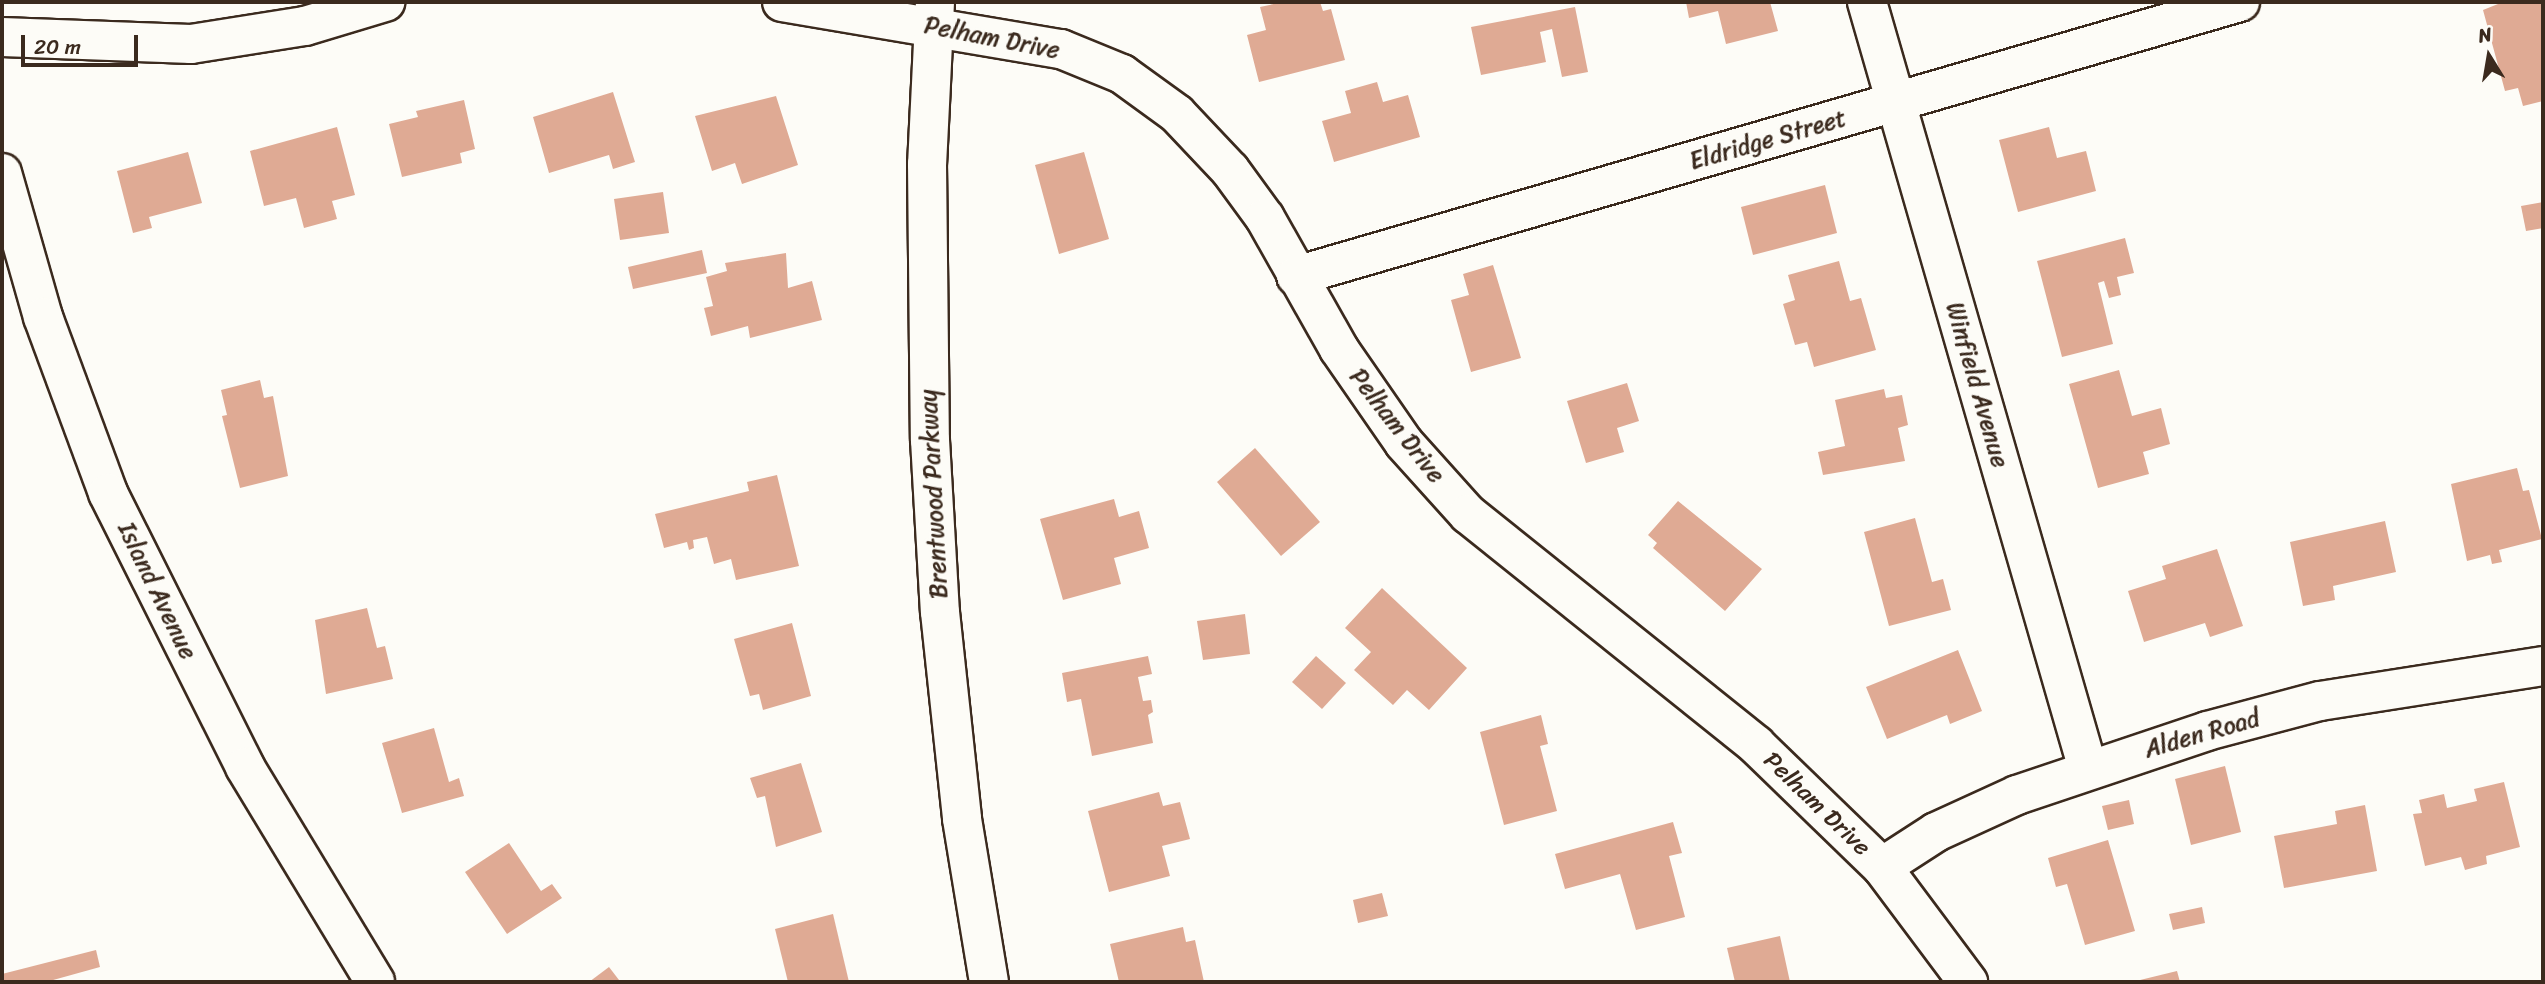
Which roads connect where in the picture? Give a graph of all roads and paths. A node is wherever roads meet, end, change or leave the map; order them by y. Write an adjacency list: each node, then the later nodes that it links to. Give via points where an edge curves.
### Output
1 (384, 2): 6 (street, via 305,26 191,44)
2 (782, 2): 5 (street, Pelham Drive)
3 (1867, 2): 7 (street, Winfield Avenue)
4 (2240, 2): 7 (street, Eldridge Street)
5 (934, 13): 9 (street, Pelham Drive, via 1061,50 1122,74 1177,114 1230,170 1265,218); 14 (street, Brentwood Parkway, via 926,309 932,480 940,612 961,805)
6 (2, 37)
7 (1896, 104): 9 (street, Eldridge Street); 11 (street, Winfield Avenue)
8 (2, 173): 13 (street, Island Avenue, via 43,317 108,493 245,766)
9 (1296, 276): 12 (street, Pelham Drive, via 1339,349 1404,443 1468,514 1756,745)
10 (2543, 666): 11 (street, Alden Road, via 2320,701)
11 (2088, 769): 12 (street, Alden Road, via 1936,832)
12 (1882, 867): 15 (street, Pelham Drive)
13 (375, 982)
14 (989, 982)
15 (1968, 982)

